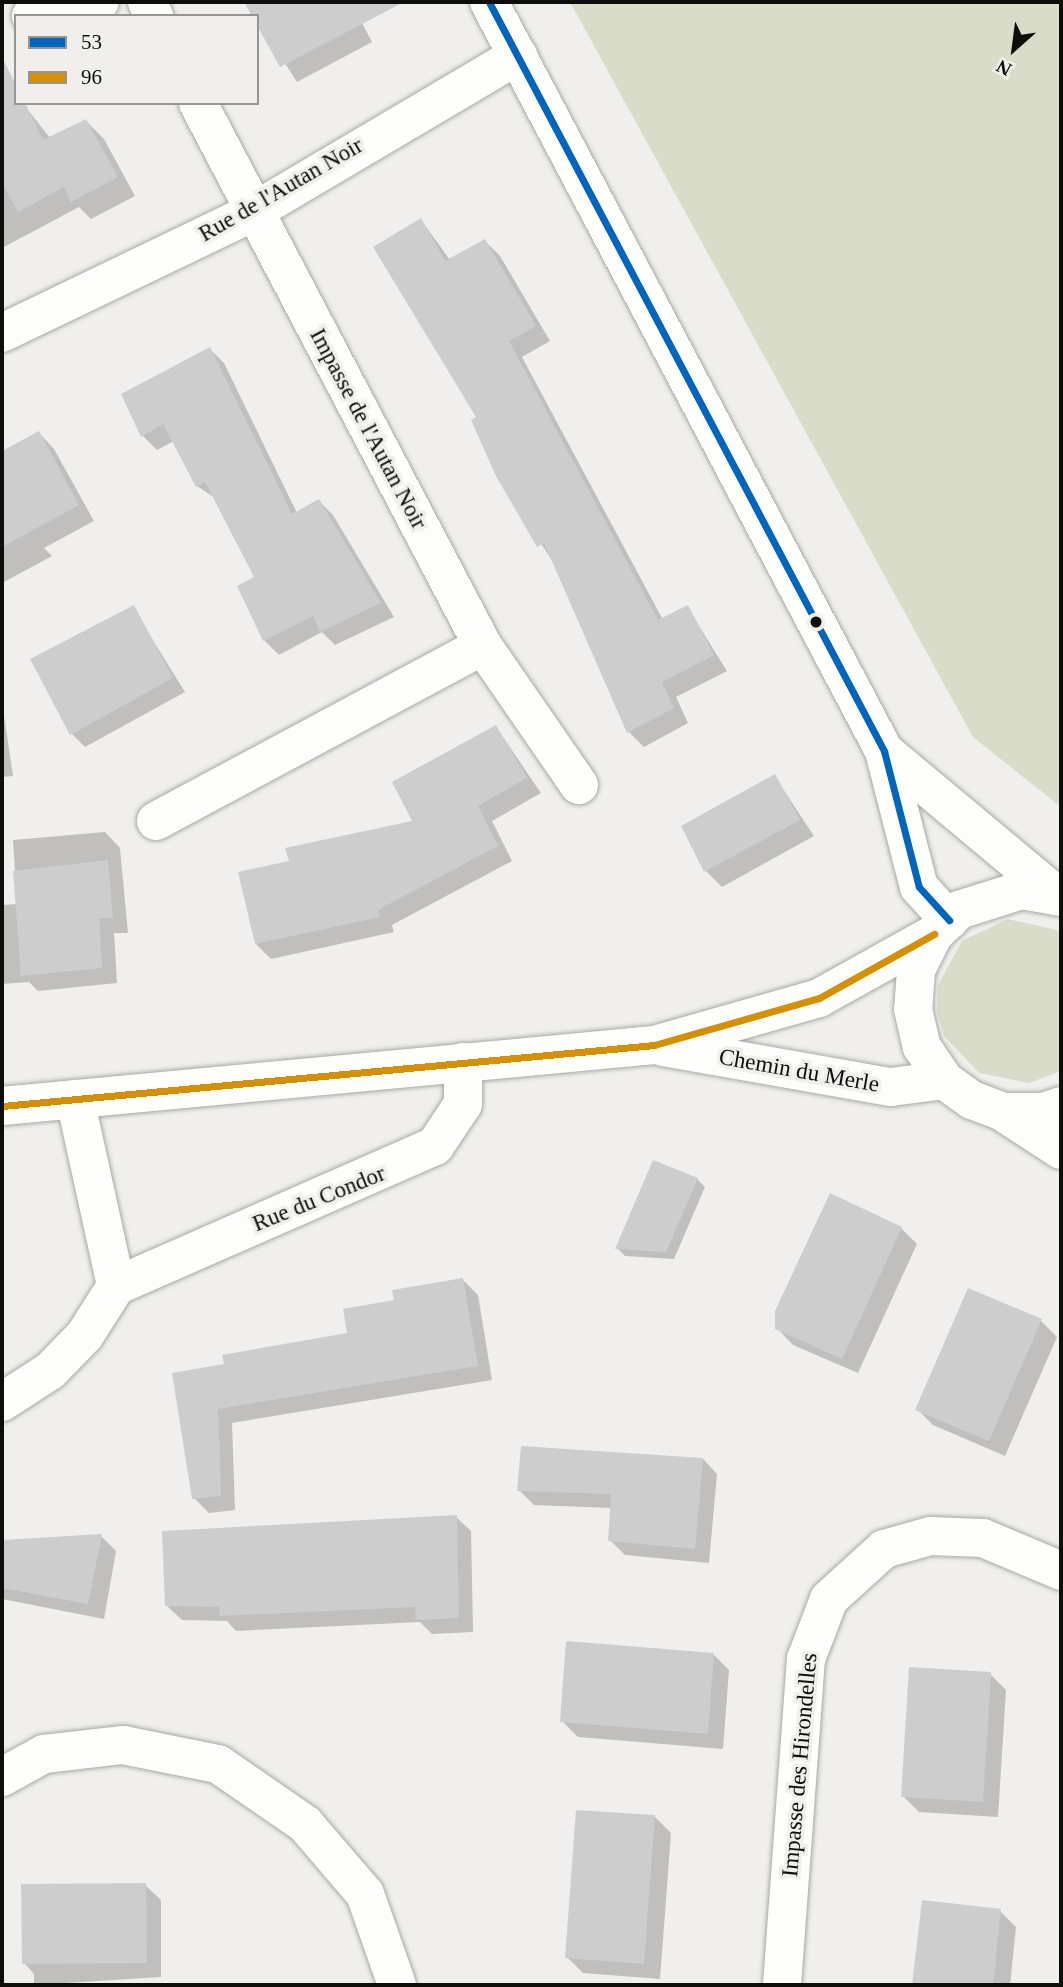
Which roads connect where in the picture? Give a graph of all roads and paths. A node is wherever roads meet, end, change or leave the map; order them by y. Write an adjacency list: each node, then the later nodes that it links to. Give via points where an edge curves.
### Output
1 (100, 2): 3 (street)
2 (489, 2): 4 (street)
3 (42, 14)
4 (518, 55): 6 (street, Rue de l'Autan Noir); 9 (street)
5 (199, 105): 6 (street, Impasse de l'Autan Noir)
6 (253, 212): 7 (street, Rue de l'Autan Noir); 8 (street, Impasse de l'Autan Noir)
7 (2, 333)
8 (483, 646): 10 (street, Impasse de l'Autan Noir); 11 (street)
9 (884, 751): 12 (street); 13 (street, via 919,887)
10 (579, 785)
11 (156, 821)
12 (1059, 896): 13 (street, Chemin du Merle, via 1022,890 989,895)
13 (942, 927): 14 (street, Chemin du Merle, via 818,998); 16 (street, via 916,970 912,1009 922,1047)
14 (654, 1045): 15 (street, Chemin du Merle); 16 (street, Chemin du Merle, via 891,1087)
15 (463, 1062): 17 (street, Chemin du Merle); 22 (street, Rue du Condor, via 463,1104 435,1146)
16 (944, 1080): 20 (street)
17 (75, 1099): 18 (street, Chemin du Merle); 22 (street)
18 (2, 1106)
19 (1061, 1106): 20 (street, via 1043,1112)
20 (1003, 1112): 21 (street)
21 (1061, 1150)
22 (116, 1286): 23 (street, via 85,1335 50,1371)
23 (2, 1402)
24 (1061, 1571): 27 (street, Impasse des Hirondelles, via 983,1538 930,1536 884,1549 828,1599 806,1659)
25 (2, 1777): 26 (street, via 44,1754 123,1745 218,1764 305,1824 365,1894)
26 (397, 1985)
27 (782, 1985)

